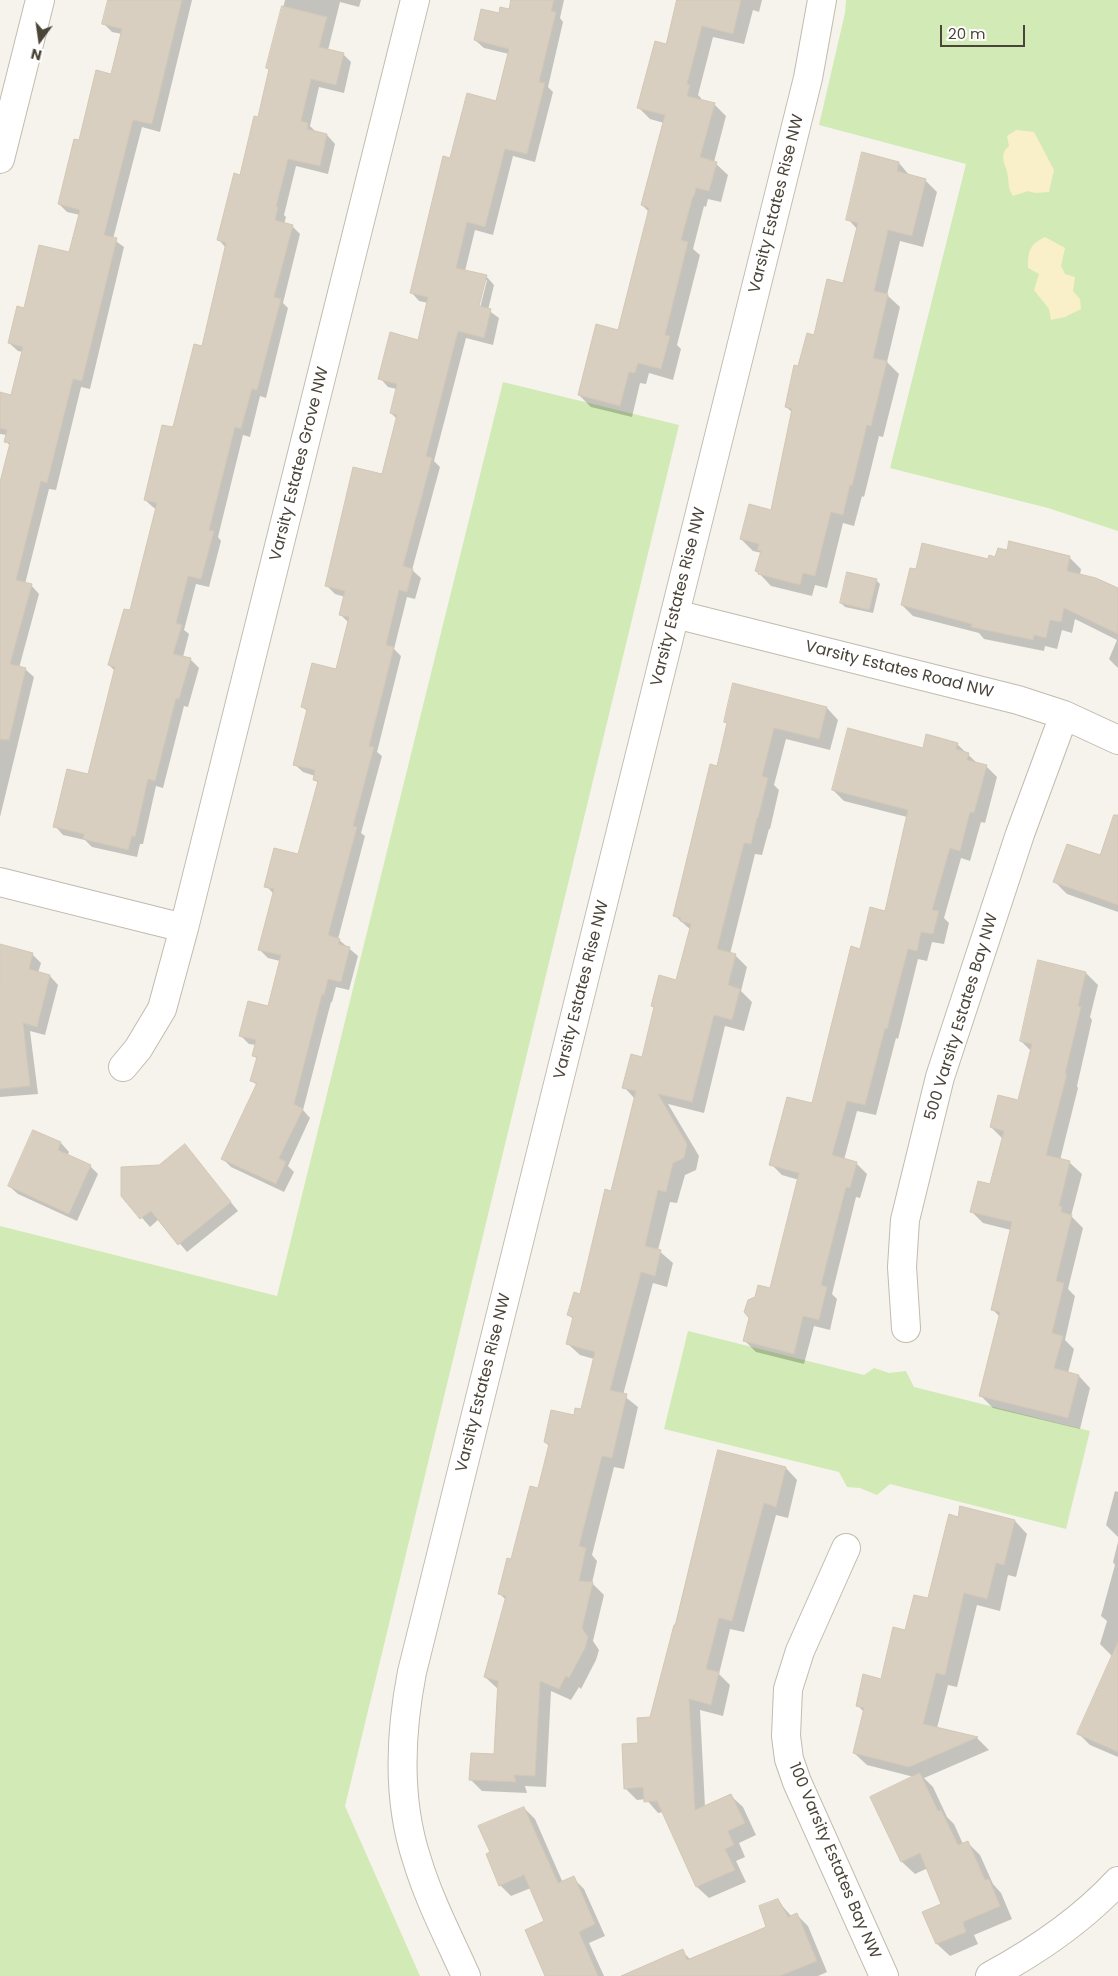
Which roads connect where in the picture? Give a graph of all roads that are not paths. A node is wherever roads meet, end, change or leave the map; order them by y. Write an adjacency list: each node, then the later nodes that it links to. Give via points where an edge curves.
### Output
1 (40, 0): 4 (street)
2 (415, 0): 9 (street, Varsity Estates Grove NW)
3 (822, 0): 5 (street, Varsity Estates Rise NW, via 808,78)
4 (0, 159)
5 (675, 614): 6 (street, Varsity Estates Road NW, via 1018,700); 14 (street, Varsity Estates Rise NW, via 407,1696 402,1772 416,1860)
6 (1064, 715): 7 (street, Varsity Estates Road NW); 11 (street, 500 Varsity Estates Bay NW, via 1020,834 940,1077 905,1220 902,1267)
7 (1118, 740)
8 (0, 882): 9 (street)
9 (184, 928): 10 (street, Varsity Estates Grove NW, via 162,1009 138,1050)
10 (123, 1067)
11 (906, 1328)
12 (846, 1548): 15 (street, 100 Varsity Estates Bay NW, via 794,1667 788,1689 786,1736 797,1782)
13 (1118, 1881): 16 (street, via 1058,1936)
14 (466, 1976)
15 (884, 1976)
16 (990, 1976)

